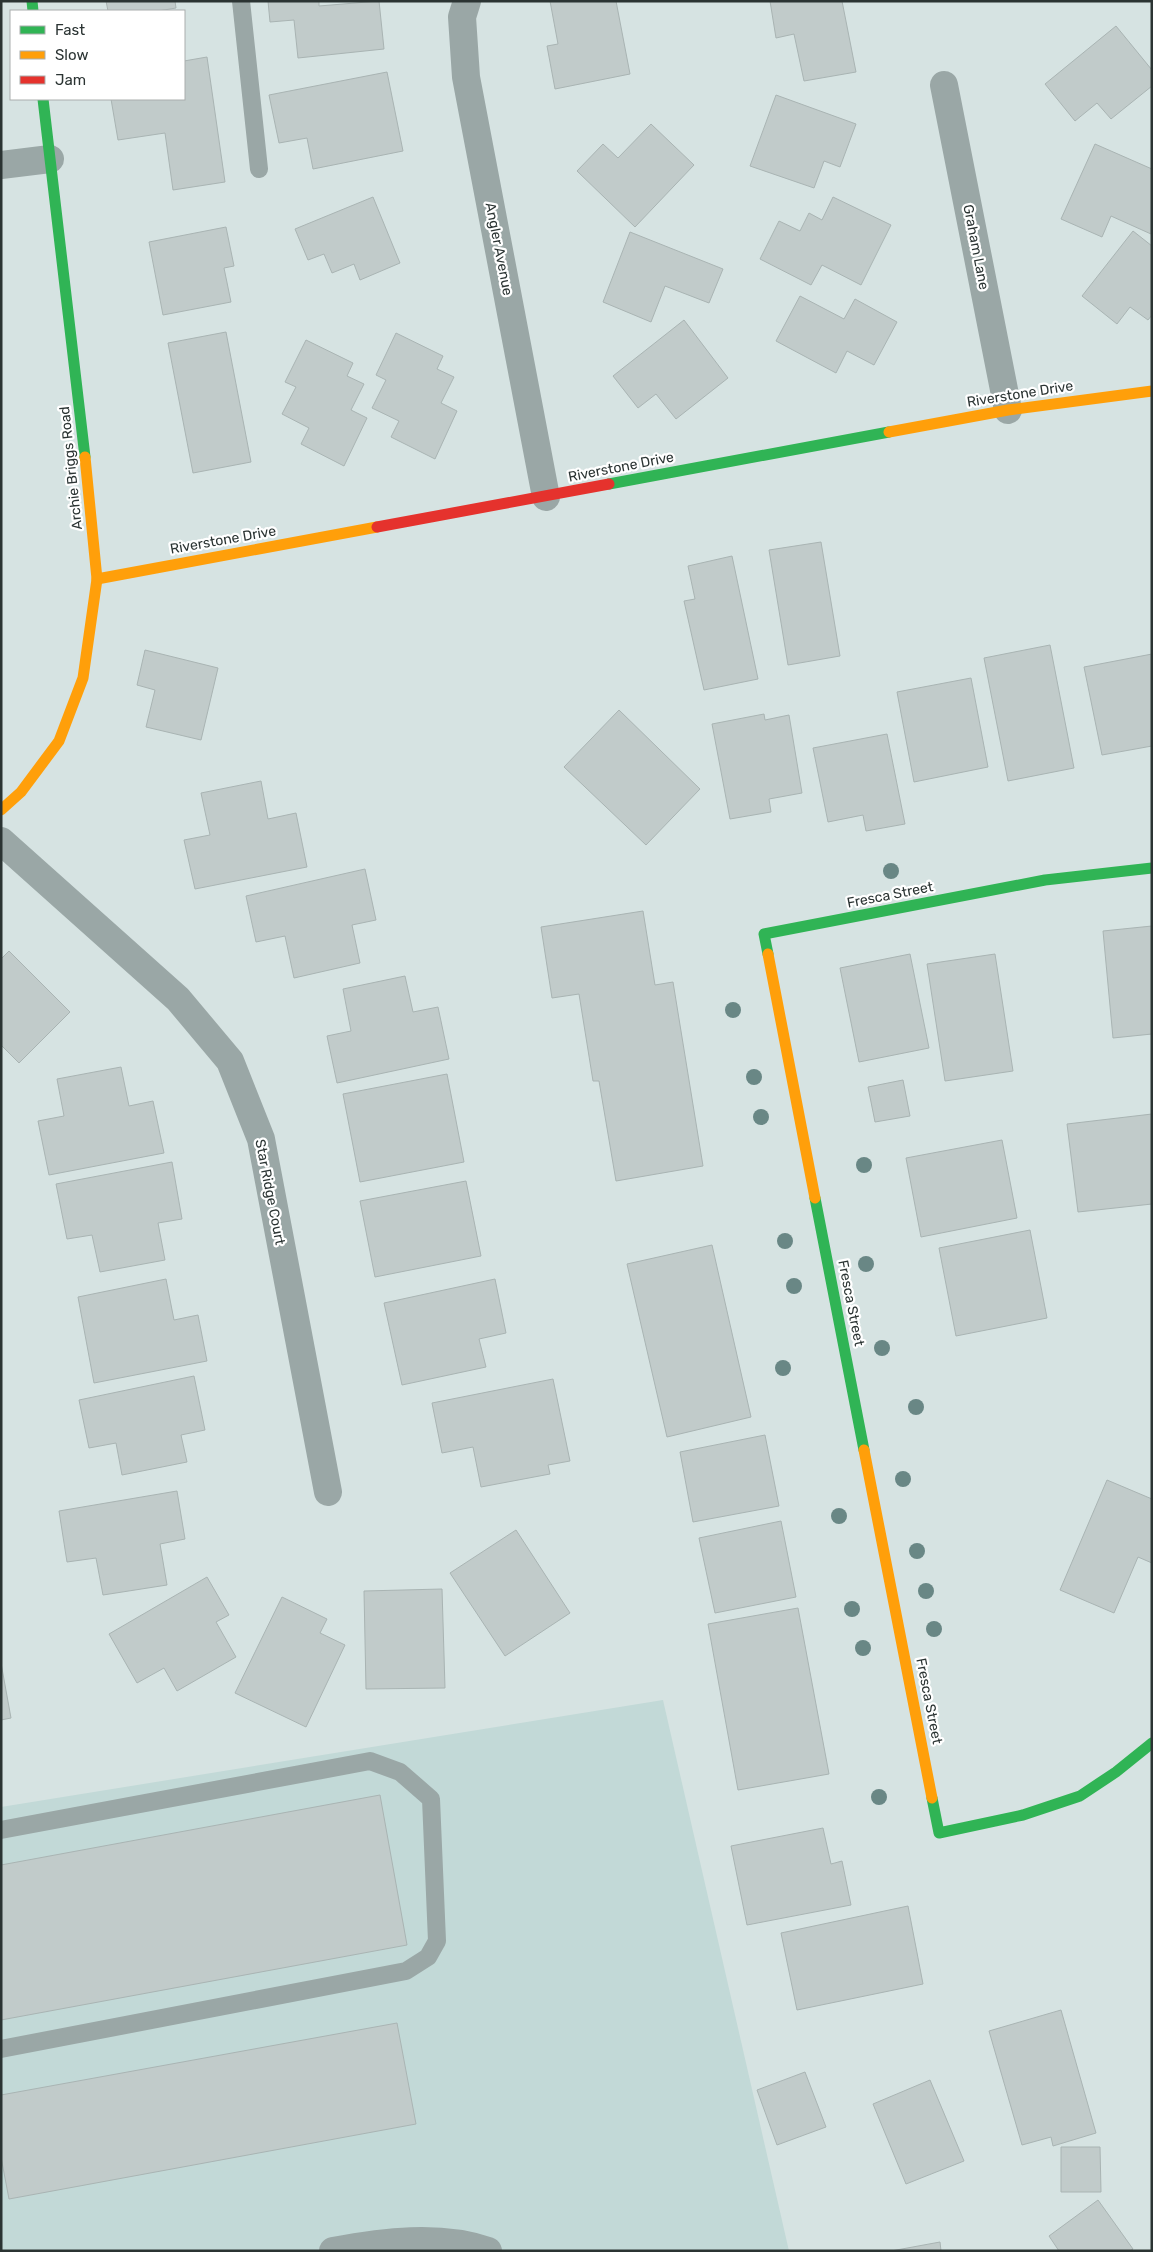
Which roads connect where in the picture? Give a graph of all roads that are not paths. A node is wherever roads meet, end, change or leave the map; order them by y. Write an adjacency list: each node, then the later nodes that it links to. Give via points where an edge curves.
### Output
1 (241, 1): 7 (lane)
2 (467, 1): 10 (street, Angler Avenue, via 462,17 466,77)
3 (944, 85): 9 (street, Graham Lane)
4 (43, 100): 5 (street, Archie Briggs Road)
5 (50, 160): 6 (street); 11 (street, Archie Briggs Road)
6 (1, 165)
7 (259, 169)
8 (1152, 391): 9 (street, Riverstone Drive)
9 (1008, 410): 10 (street, Riverstone Drive)
10 (546, 497): 11 (street, Riverstone Drive)
11 (97, 579): 12 (street, Archie Briggs Road, via 83,678 59,741 21,792)
12 (1, 810)
13 (1, 841): 15 (street, Star Ridge Court, via 178,1000 230,1061 261,1139)
14 (1152, 868): 16 (street, Fresca Street, via 1045,880 764,934 939,1833 1023,1816 1080,1796)
15 (328, 1492)
16 (1152, 1742)
17 (1, 1830): 18 (lane, via 370,1761 400,1772 430,1799 437,1940 428,1957 406,1972)
18 (1, 2049)
19 (333, 2251): 20 (street, via 364,2245 424,2241 474,2246)
20 (488, 2251)

